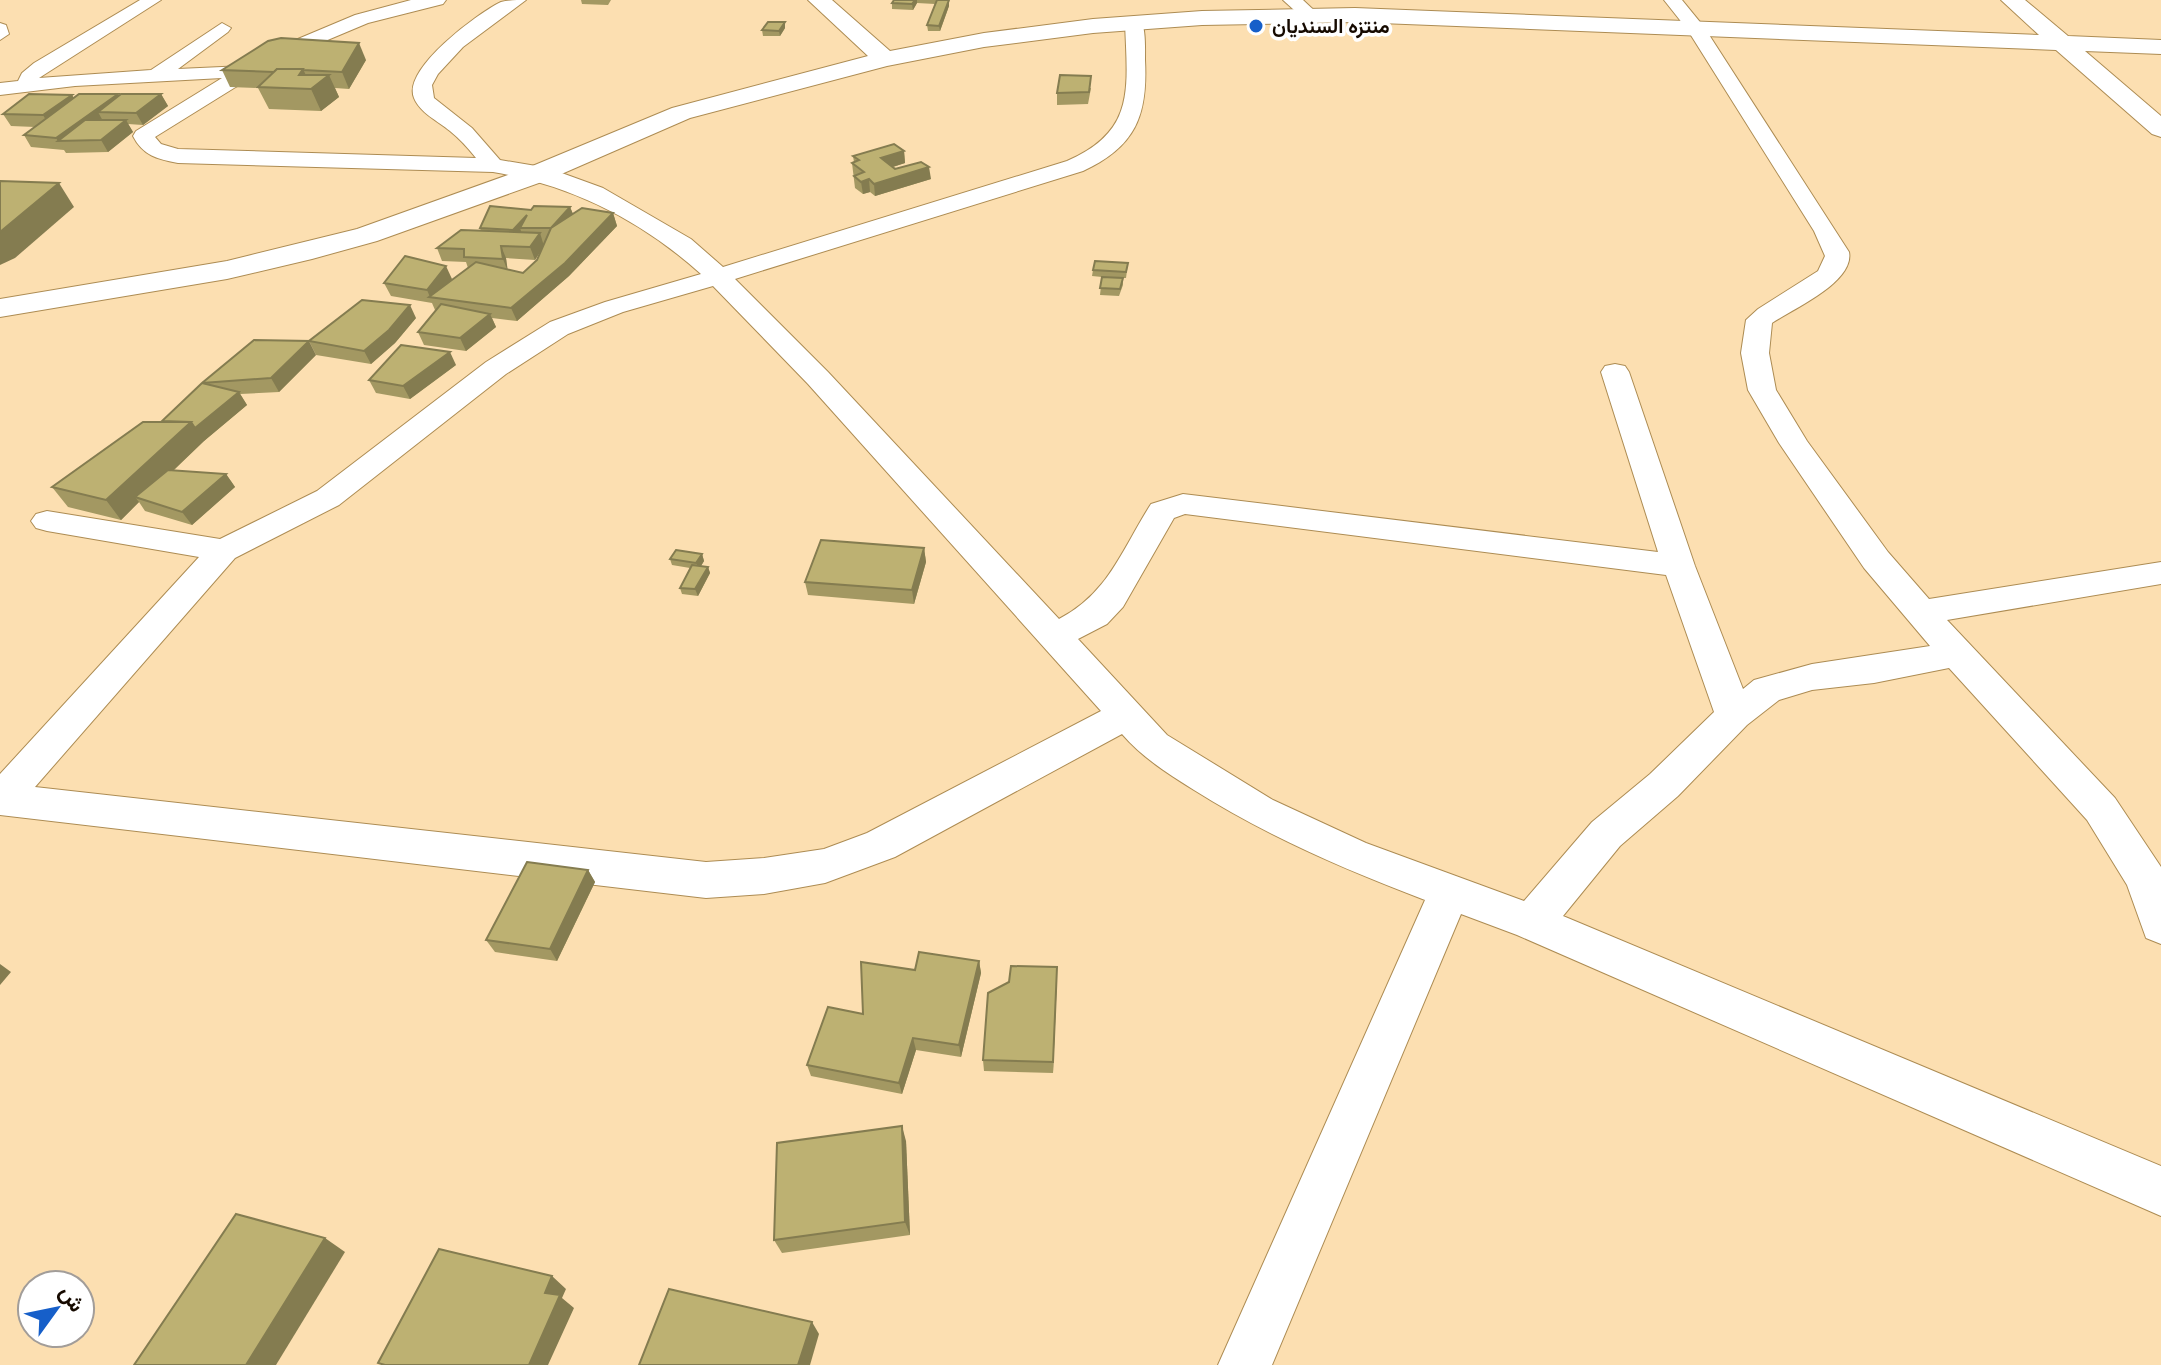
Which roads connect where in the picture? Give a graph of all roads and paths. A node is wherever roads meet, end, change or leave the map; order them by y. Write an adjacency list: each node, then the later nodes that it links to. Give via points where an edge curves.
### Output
1 (152, 0): 16 (street, via 41,67)
2 (437, 0): 14 (street, via 353,19)
3 (517, 0): 19 (street, via 459,41 422,79 420,89 423,99 473,140)
4 (819, 0): 13 (street)
5 (1673, 0): 9 (street)
6 (2012, 0): 11 (street)
7 (1301, 7): 8 (street); 9 (street)
8 (1134, 21): 13 (street); 21 (street, via 1135,101 1123,132 1106,150 997,192)
9 (1695, 27): 11 (street); 28 (street, via 1826,231 1838,258 1826,277 1759,320 1755,353 1762,390 1876,560)
10 (222, 28): 15 (street)
11 (2063, 43): 12 (street); 18 (street)
12 (2161, 47)
13 (885, 59): 20 (street, via 681,113)
14 (247, 71): 15 (street); 19 (street, via 160,123 144,136 147,145 178,156)
15 (157, 75): 16 (street)
16 (27, 85): 17 (street)
17 (0, 89)
18 (2161, 129)
19 (493, 165): 20 (street)
20 (540, 173): 21 (street, via 595,193 645,220); 22 (street, via 301,253)
21 (718, 276): 25 (street, via 559,328 496,368 328,498); 29 (street)
22 (0, 308)
23 (1615, 372): 26 (street)
24 (47, 521): 25 (street)
25 (224, 550): 33 (street)
26 (1679, 566): 29 (street, via 1176,505 1162,511 1111,599 1095,615); 32 (street)
27 (2161, 573): 28 (street)
28 (1922, 612): 30 (street)
29 (1057, 635): 31 (street)
30 (1957, 654): 32 (street, via 1812,677 1767,690); 36 (street, via 2101,809 2146,879)
31 (1126, 715): 33 (street, via 881,845 825,866 764,876 706,880); 34 (street, via 1154,745 1259,811 1352,855)
32 (1734, 715): 35 (street, via 1606,834)
33 (0, 799)
34 (1449, 892): 35 (street); 38 (street)
35 (1532, 922): 37 (street)
36 (2161, 925)
37 (2161, 1191)
38 (1245, 1365)

